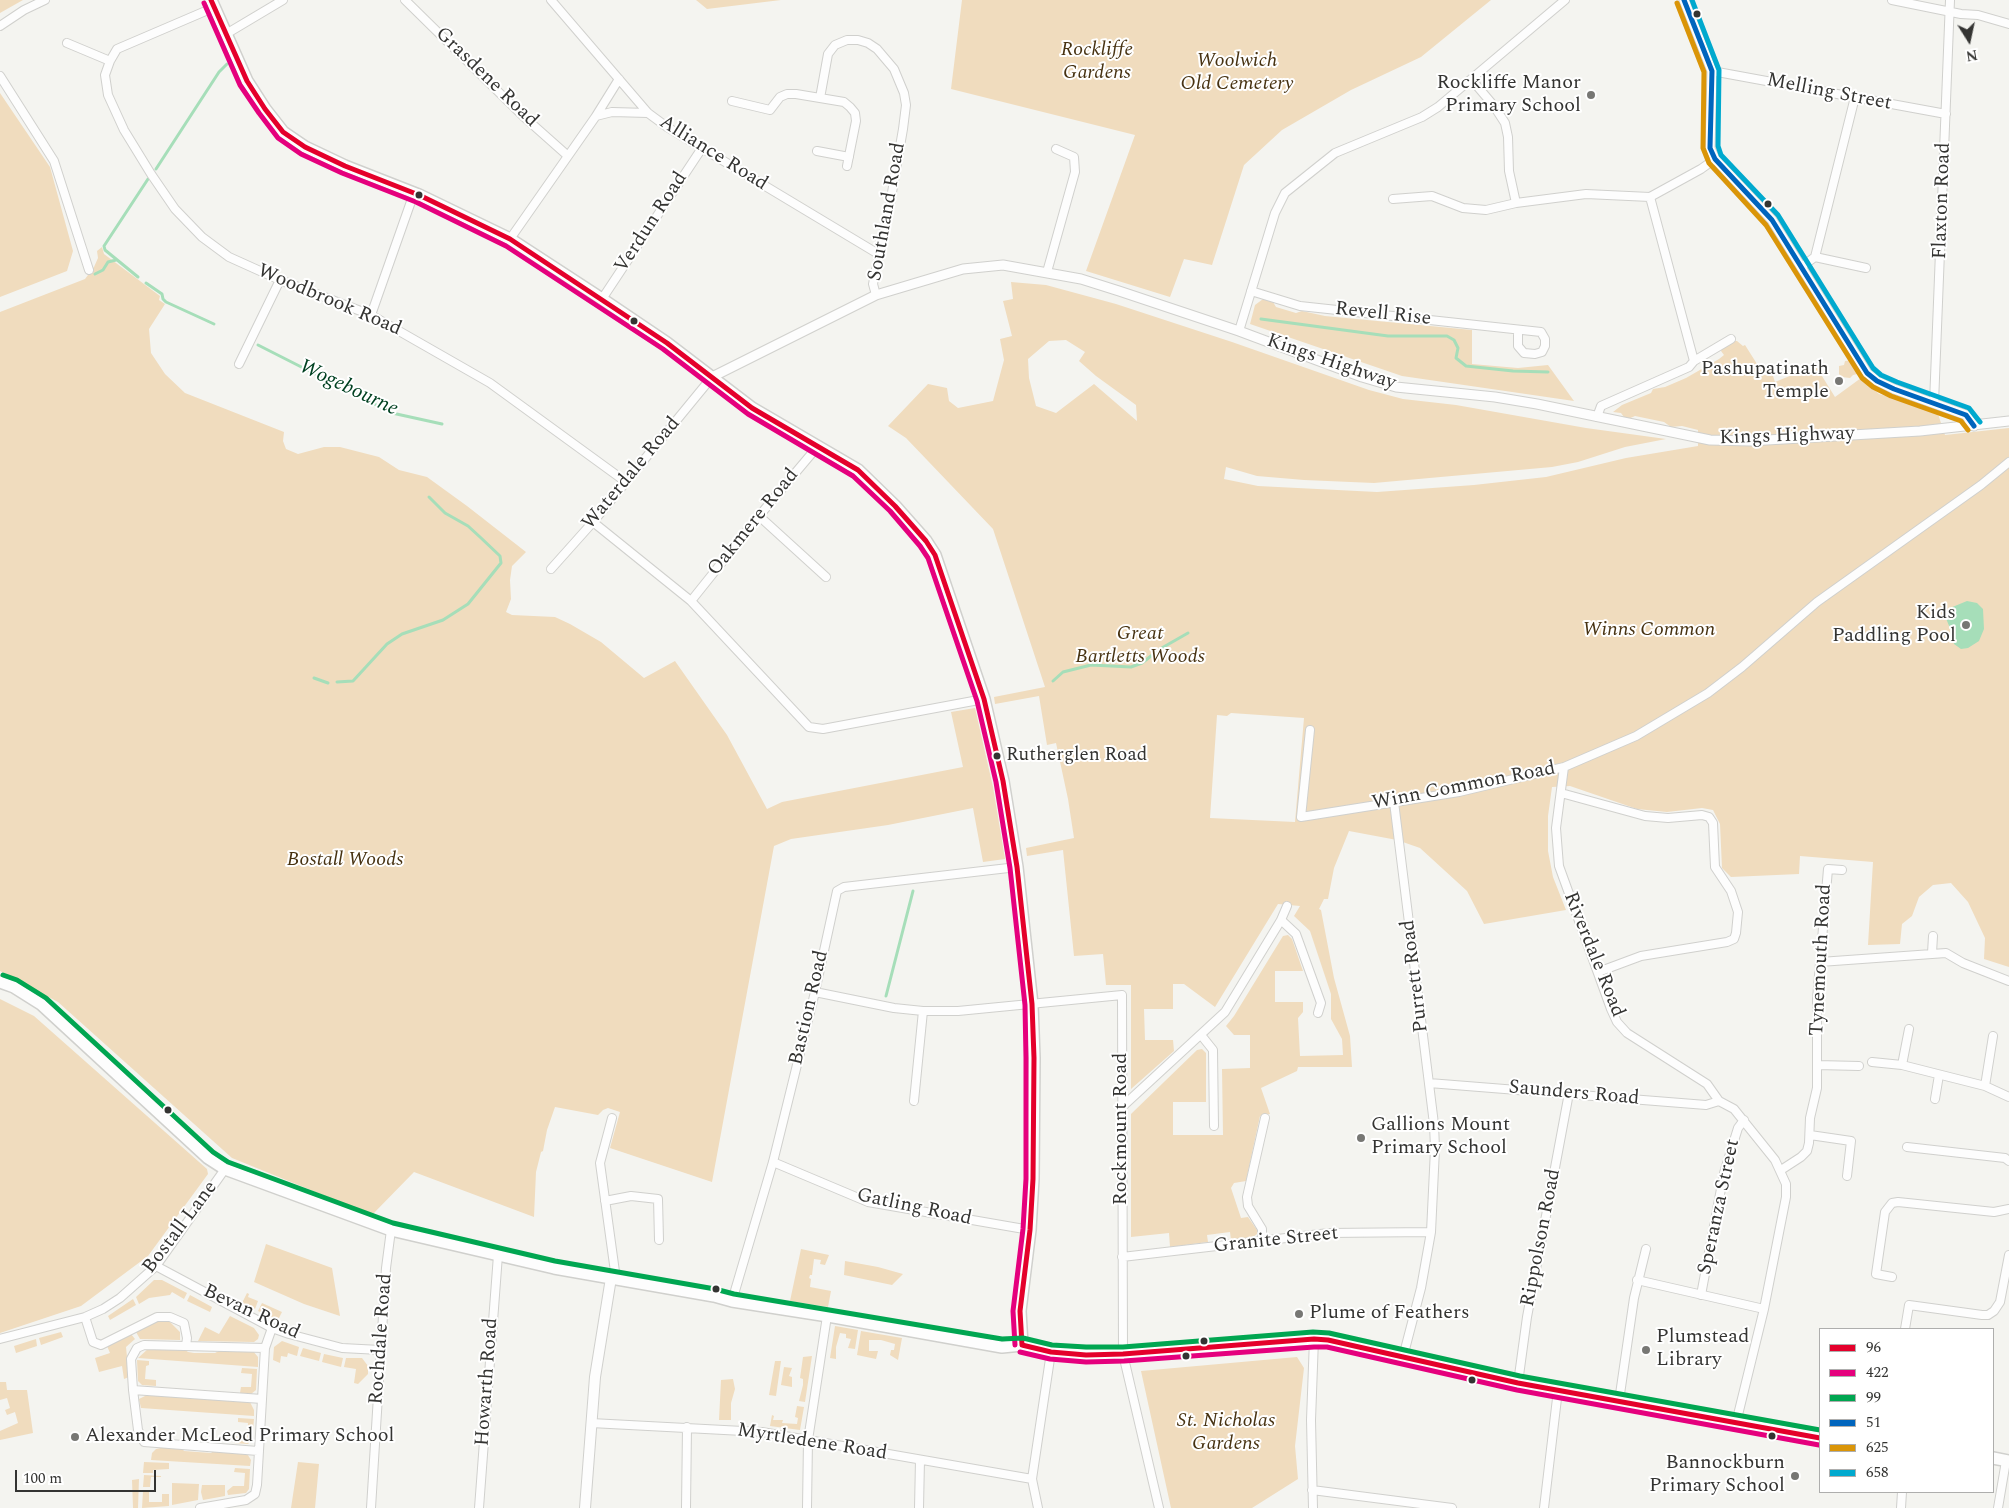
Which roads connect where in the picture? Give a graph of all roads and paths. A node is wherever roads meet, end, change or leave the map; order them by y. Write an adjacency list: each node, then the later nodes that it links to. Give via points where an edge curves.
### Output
1 (45, 0): 12 (street)
2 (283, 0): 13 (street)
3 (404, 0): 29 (street, Grasdene Road)
4 (551, 0): 18 (street, Alliance Road)
5 (1565, 0): 19 (street)
6 (1684, 0): 16 (street)
7 (1892, 0): 10 (street)
8 (1950, 0): 10 (street, Flaxton Road)
9 (213, 4): 13 (main road); 15 (street, via 117,50)
10 (1949, 12): 11 (street, via 1978,15); 24 (street, Flaxton Road)
11 (2009, 24)
12 (0, 26)
13 (226, 34): 33 (main road, via 256,96 284,132 305,147 345,166)
14 (67, 42): 15 (street)
15 (110, 61): 44 (street, Woodbrook Road, via 104,80 108,95 124,130 176,209 214,248)
16 (1712, 70): 21 (street, Melling Street); 31 (street, via 1710,148)
17 (0, 76): 42 (street, via 54,161)
18 (619, 79): 23 (street, Alliance Road); 25 (street)
19 (1472, 80): 36 (street, via 1505,123 1509,171); 45 (street, via 1422,117 1335,153 1285,192 1275,213)
20 (820, 98): 22 (street, via 787,94 780,96 770,110); 30 (street, via 844,102 855,113); 38 (street, Southland Road, via 828,54 847,40 868,43 884,56 900,82 906,105)
21 (1855, 98): 24 (street, Melling Street); 39 (street)
22 (732, 101)
23 (648, 113): 25 (street, via 612,112); 26 (street, Alliance Road)
24 (1946, 114): 55 (street, Flaxton Road)
25 (596, 116): 29 (street)
26 (702, 148): 38 (street, Alliance Road); 47 (street, Verdun Road)
27 (1056, 148): 43 (street, via 1074,157 1075,172)
28 (817, 151): 30 (street)
29 (568, 156): 37 (street)
30 (849, 157): 32 (street)
31 (1715, 159): 34 (street); 40 (street, via 1772,220)
32 (848, 166)
33 (414, 193): 37 (main road); 48 (street)
34 (1650, 197): 36 (street, via 1586,194); 52 (street)
35 (1393, 199): 36 (street, via 1432,196 1463,208 1486,210)
36 (1516, 203)
37 (510, 239): 47 (main road)
38 (880, 255): 46 (street, Southland Road, via 873,284)
39 (1815, 257): 40 (street); 41 (street)
40 (1801, 268): 55 (street, via 1867,373 1877,381)
41 (1866, 268)
42 (89, 270)
43 (1047, 272): 46 (street, Kings Highway, via 1003,265 984,266 963,269); 50 (street, Kings Highway, via 1119,290)
44 (280, 280): 48 (street, Woodbrook Road); 53 (street)
45 (1251, 291): 49 (street, Revell Rise, via 1300,306); 50 (street)
46 (876, 295): 54 (street, Kings Highway)
47 (602, 299): 54 (main road)
48 (371, 315): 61 (street, Woodbrook Road, via 490,382)
49 (1518, 330)
50 (1239, 331): 56 (street, Kings Highway, via 1396,387 1504,399)
51 (1731, 339): 52 (street)
52 (1694, 361): 56 (street, via 1680,371 1601,406)
53 (239, 364)
54 (712, 377): 59 (main road, via 752,408); 61 (street, Waterdale Road)
55 (1934, 402): 58 (street, via 1966,415)
56 (1597, 417): 58 (street, Kings Highway, via 1731,441)
57 (2009, 421): 58 (street, Kings Highway)
58 (1974, 426)
59 (818, 446): 62 (street, Oakmere Road); 67 (main road, via 858,470 877,486 926,541 934,555)
60 (2009, 462): 69 (street, Winn Common Road, via 1825,596 1708,692 1636,736)
61 (626, 482): 63 (street, Waterdale Road)
62 (759, 516): 65 (street); 66 (street, Oakmere Road)
63 (593, 522): 64 (street, Waterdale Road); 66 (street)
64 (552, 569)
65 (826, 577)
66 (691, 601): 67 (street, via 809,727 823,728)
67 (984, 699): 72 (main road, via 1003,781)
68 (1310, 730): 71 (street, Winn Common Road, via 1301,817)
69 (1564, 767): 70 (street, Riverdale Road); 71 (street, Winn Common Road, via 1492,785)
70 (1561, 793): 79 (street, Riverdale Road, via 1556,828 1559,866); 79 (street, via 1645,816 1702,815 1710,818 1713,823 1714,867 1731,891 1736,905 1738,927 1734,939 1641,956)
71 (1394, 802): 94 (street, Purrett Road)
72 (1017, 867): 82 (street, Bastion Road, via 838,890); 83 (main road)
73 (1842, 870): 78 (street, Tynemouth Road, via 1828,869 1819,920)
74 (1287, 906): 75 (street)
75 (1281, 920): 85 (street, via 1296,934 1321,1003); 87 (street, via 1225,1012)
76 (1932, 936): 77 (street)
77 (1932, 953): 78 (street); 80 (street, via 1946,953)
78 (1820, 962): 90 (street, Tynemouth Road)
79 (1598, 972): 100 (street, Riverdale Road, via 1621,1027 1707,1084)
80 (2009, 980)
81 (0, 982): 110 (main road, via 41,1004 208,1158)
82 (815, 992): 84 (street); 109 (street, Bastion Road)
83 (1032, 1004): 84 (street); 101 (street, Rockmount Road, via 1122,995); 117 (main road, via 1033,1179)
84 (923, 1011): 99 (street)
85 (1318, 1013)
86 (1909, 1029): 91 (street)
87 (1201, 1035): 101 (street); 105 (street, via 1213,1050)
88 (1993, 1036): 95 (street)
89 (1872, 1062): 91 (street)
90 (1817, 1065): 92 (street, Tynemouth Road); 106 (street, Tynemouth Road)
91 (1902, 1065): 93 (street)
92 (1859, 1066)
93 (1939, 1075): 95 (street); 98 (street)
94 (1428, 1083): 96 (street, Saunders Road); 118 (street, Purrett Road, via 1435,1149)
95 (1986, 1086): 97 (street)
96 (1569, 1094): 100 (street, Saunders Road, via 1706,1105); 145 (street, Rippolson Road, via 1527,1317)
97 (2009, 1097)
98 (1935, 1099)
99 (914, 1101)
100 (1719, 1101): 104 (street, Riverdale Road, via 1734,1109)
101 (1122, 1107): 124 (street, Rockmount Road)
102 (612, 1118): 113 (street, via 600,1163)
103 (1265, 1118): 120 (street, via 1247,1197 1248,1206 1262,1229)
104 (1744, 1120): 111 (street, Riverdale Road); 129 (street, Speranza Street, via 1738,1128 1724,1173)
105 (1214, 1126)
106 (1810, 1135): 111 (street, Tynemouth Road, via 1806,1151); 112 (street, via 1851,1141)
107 (1907, 1147): 108 (street)
108 (2009, 1161)
109 (773, 1162): 117 (street, Gatling Road, via 868,1202); 130 (street, Bastion Road)
110 (225, 1169): 116 (main road); 125 (street, Bostall Lane)
111 (1781, 1170): 131 (street, Riverdale Road, via 1787,1190)
112 (1847, 1176)
113 (605, 1201): 119 (street, via 631,1196 658,1199); 127 (street)
114 (2009, 1205): 115 (street)
115 (2009, 1209): 126 (street, via 1994,1212 1892,1203 1885,1212 1876,1274)
116 (391, 1230): 122 (main road); 141 (street, Rochdale Road)
117 (1030, 1230): 138 (main road, via 1020,1311)
118 (1431, 1232): 120 (street, Granite Street, via 1329,1233); 144 (street, Purrett Road)
119 (659, 1240)
120 (1262, 1242): 124 (street, Granite Street)
121 (1646, 1249): 128 (street)
122 (498, 1255): 127 (main road); 165 (street, Howarth Road)
123 (2009, 1255): 135 (street, via 2000,1302 1994,1311 1982,1315 1909,1306)
124 (1122, 1257): 143 (street, Rockmount Road)
125 (156, 1266): 133 (street, Bostall Lane, via 120,1298); 134 (street, Bevan Road)
126 (1892, 1277)
127 (614, 1278): 130 (main road); 150 (main road, via 600,1341)
128 (1637, 1280): 129 (street, Speranza Street); 149 (street)
129 (1701, 1295): 131 (street, Speranza Street)
130 (732, 1301): 132 (main road)
131 (1764, 1309): 151 (street, Riverdale Road)
132 (827, 1316): 138 (main road, via 1002,1347); 154 (street)
133 (85, 1318): 136 (street, Bostall Lane); 139 (street, via 93,1342 101,1345 157,1317 170,1316 184,1323)
134 (272, 1328): 140 (street); 141 (street, Bevan Road, via 342,1348)
135 (1906, 1328)
136 (0, 1339)
137 (1314, 1339): 143 (main road); 144 (main road, via 1346,1342); 160 (street)
138 (1022, 1344): 142 (main road)
139 (186, 1346): 140 (street); 146 (street, via 144,1345 137,1348 131,1359)
140 (265, 1348): 148 (street)
141 (380, 1350): 164 (street, Rochdale Road)
142 (1051, 1352): 143 (main road); 159 (street)
143 (1124, 1354): 171 (street, Rockmount Road)
144 (1403, 1357): 145 (main road)
145 (1518, 1383): 147 (main road)
146 (133, 1390): 148 (street); 155 (street, via 138,1430 144,1442)
147 (1558, 1390): 149 (main road); 174 (street)
148 (262, 1399): 155 (street)
149 (1619, 1401): 151 (main road)
150 (591, 1423): 152 (street, Myrtledene Road); 166 (main road)
151 (1736, 1423): 153 (main road)
152 (687, 1427): 154 (street, Myrtledene Road, via 748,1430); 167 (street)
153 (1819, 1438)
154 (808, 1440): 157 (street, Myrtledene Road); 168 (street)
155 (258, 1450): 162 (street, via 257,1485 253,1496)
156 (1994, 1458): 158 (main road)
157 (920, 1460): 159 (street, Myrtledene Road); 169 (street)
158 (2008, 1461): 176 (street)
159 (1032, 1479): 170 (street)
160 (1312, 1490): 172 (street); 173 (street)
161 (1902, 1493): 175 (street)
162 (215, 1507): 163 (street)
163 (200, 1508)
164 (371, 1508)
165 (479, 1508)
166 (584, 1508)
167 (686, 1508)
168 (807, 1508)
169 (919, 1508)
170 (1038, 1508)
171 (1159, 1508)
172 (1313, 1508)
173 (1452, 1508)
174 (1544, 1508)
175 (1901, 1508)
176 (1998, 1508)

